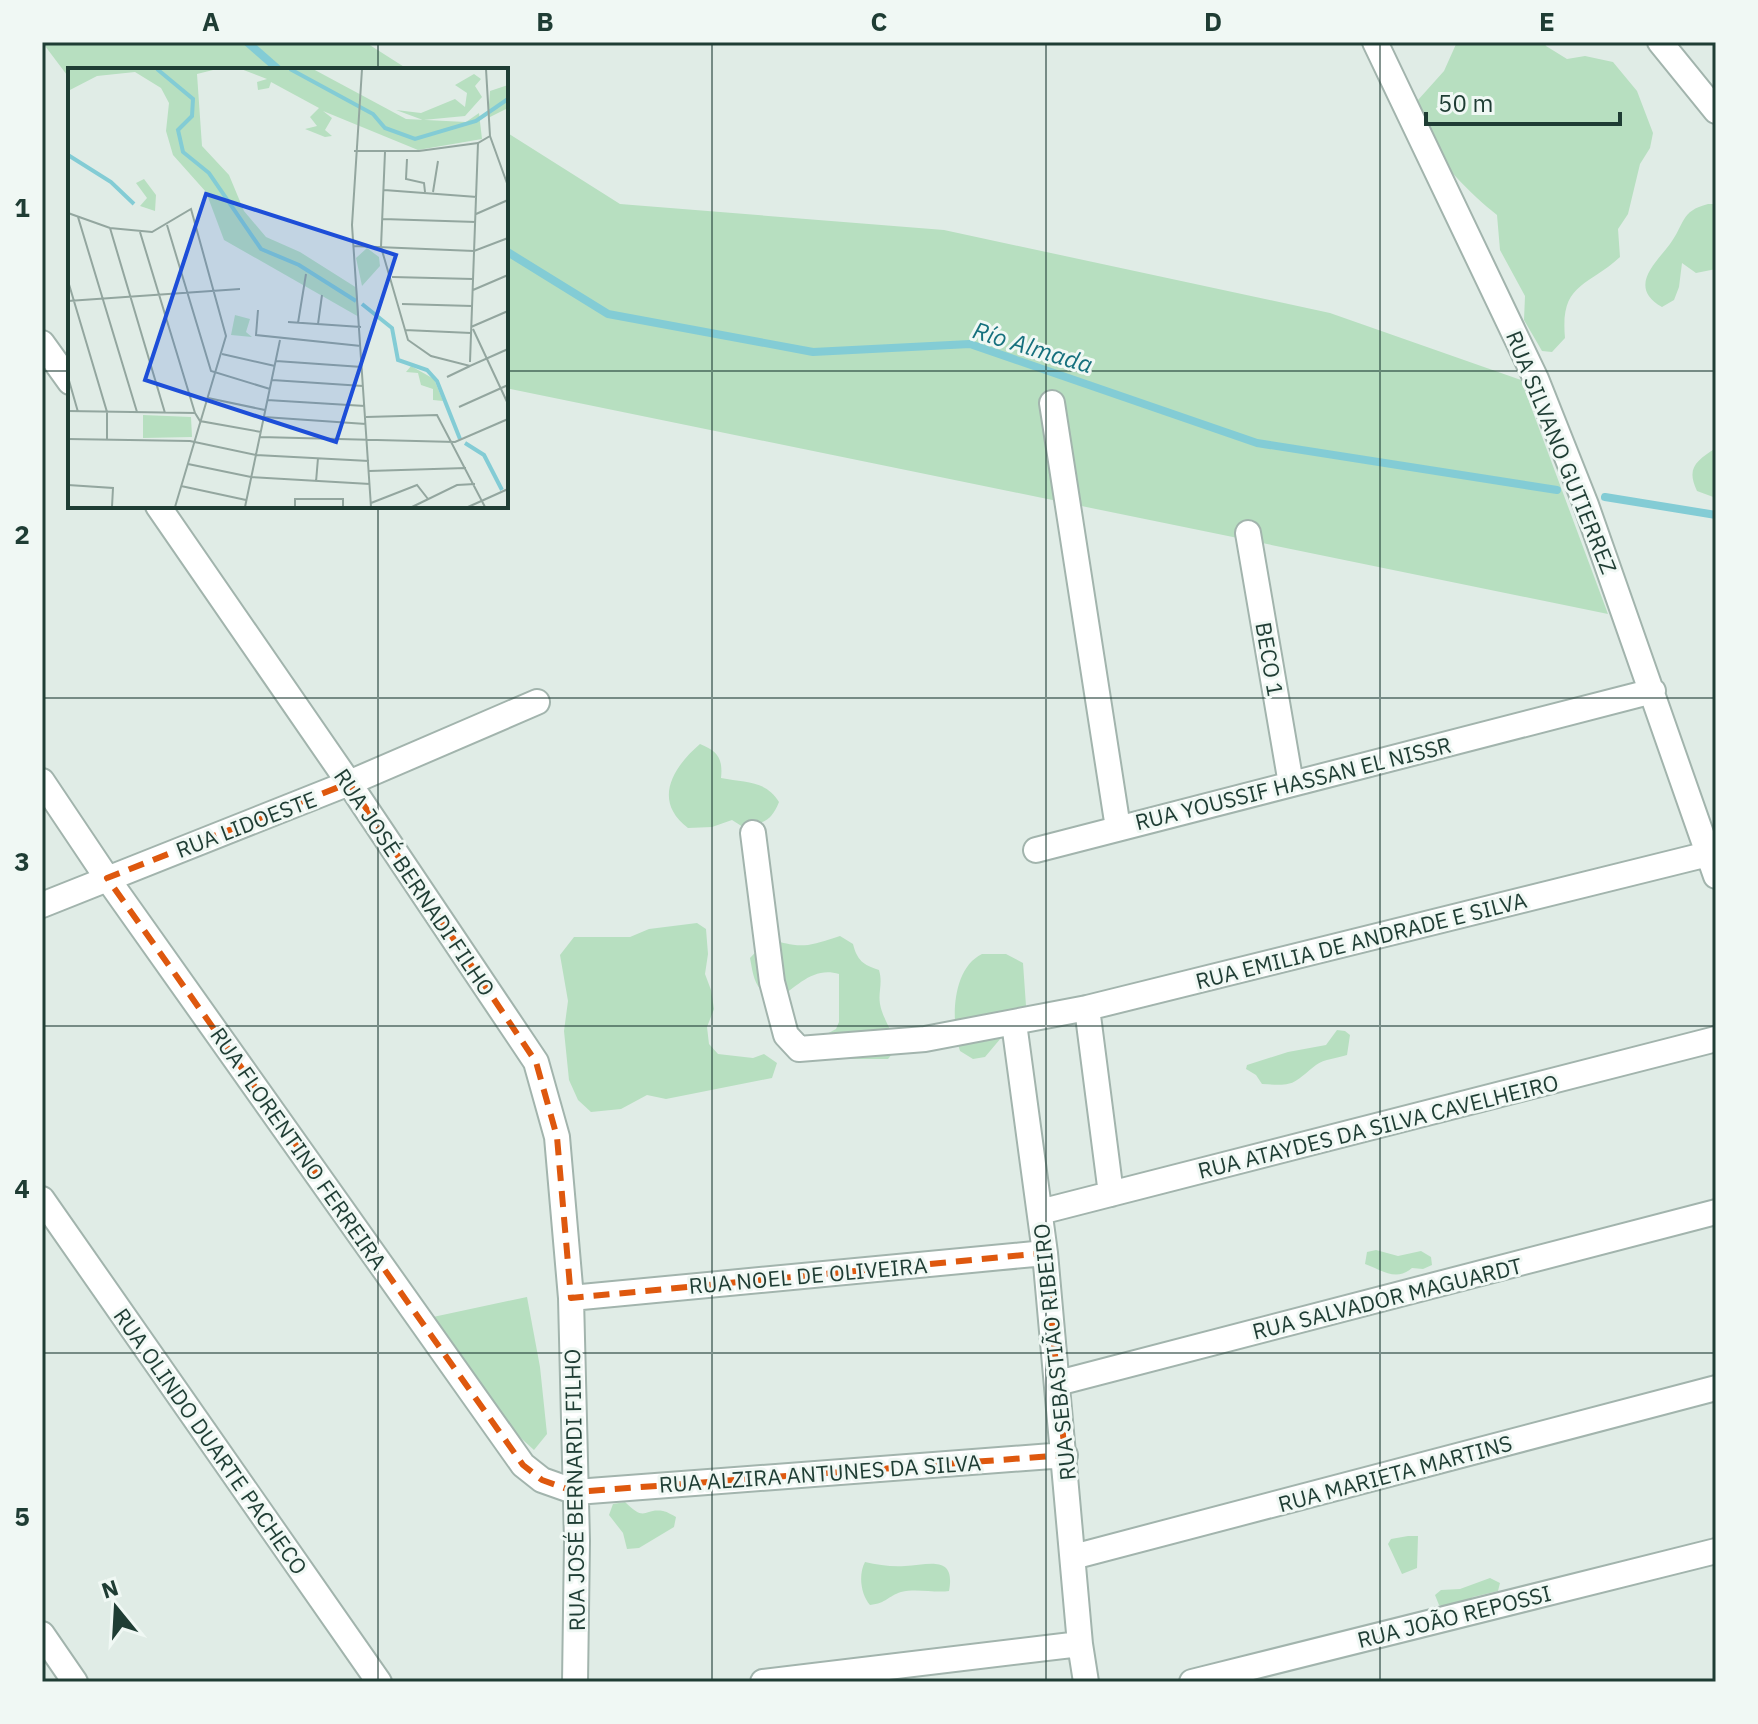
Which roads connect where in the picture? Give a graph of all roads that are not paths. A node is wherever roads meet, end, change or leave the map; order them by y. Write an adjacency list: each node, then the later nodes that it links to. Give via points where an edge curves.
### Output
1 (1375, 42): 9 (street, RUA SILVANO GUTIERREZ, via 1536,379)
2 (1660, 42): 3 (street)
3 (1716, 111)
4 (42, 343): 5 (street)
5 (68, 379)
6 (1052, 403): 14 (street, RUA YOUSSIF HASSAN EL NISSR)
7 (159, 508): 12 (street, RUA JOSÉ BERNADI FILHO)
8 (1248, 533): 13 (street, BECO 1)
9 (1653, 691): 13 (street, RUA YOUSSIF HASSAN EL NISSR); 17 (street, RUA SILVANO GUTIERREZ)
10 (537, 702): 12 (street, RUA LIDOESTE)
11 (42, 781): 18 (street, RUA FLORENTINO FERREIRA)
12 (349, 783): 18 (street, RUA LIDOESTE); 28 (street, RUA JOSÉ BERNADI FILHO, via 536,1062 557,1137)
13 (1291, 784): 14 (street, RUA YOUSSIF HASSAN EL NISSR)
14 (1118, 828): 16 (street)
15 (753, 833): 21 (street, RUA EMILIA DE ANDRADE E SILVA, via 772,982 786,1035 799,1049 925,1039)
16 (1036, 850)
17 (1712, 865): 20 (street, RUA EMILIA DE ANDRADE E SILVA)
18 (107, 878): 19 (street, RUA LIDOESTE); 32 (street, RUA FLORENTINO FERREIRA, via 523,1465 542,1480)
19 (42, 905)
20 (1087, 1008): 21 (street, RUA EMILIA DE ANDRADE E SILVA); 23 (street)
21 (1014, 1023): 25 (street, RUA SEBASTIÃO RIBEIRO)
22 (1716, 1039): 23 (street, RUA ATAYDES DA SILVA CAVELHEIRO)
23 (1111, 1194): 25 (street, RUA ATAYDES DA SILVA CAVELHEIRO)
24 (42, 1199): 38 (street, RUA OLINDO DUARTE PACHECO)
25 (1040, 1212): 27 (street, RUA SEBASTIÃO RIBEIRO)
26 (1716, 1212): 29 (street, RUA SALVADOR MAGUARDT)
27 (1045, 1253): 28 (street, RUA NOEL DE OLIVEIRA); 29 (street, RUA SEBASTIÃO RIBEIRO)
28 (571, 1298): 32 (street, RUA JOSÉ BERNARDI FILHO)
29 (1058, 1383): 31 (street, RUA SEBASTIÃO RIBEIRO)
30 (1716, 1388): 34 (street, RUA MARIETA MARTINS)
31 (1065, 1455): 32 (street, RUA ALZIRA ANTUNES DA SILVA); 34 (street, RUA SEBASTIÃO RIBEIRO)
32 (576, 1492): 39 (street, RUA JOSÉ BERNARDI FILHO)
33 (1716, 1551): 42 (street, RUA JOÃO REPOSSI)
34 (1073, 1557): 36 (street, RUA SEBASTIÃO RIBEIRO)
35 (42, 1634): 37 (street)
36 (1080, 1644): 40 (street); 41 (street, RUA SEBASTIÃO RIBEIRO)
37 (75, 1682)
38 (379, 1682)
39 (575, 1682)
40 (763, 1682)
41 (1086, 1682)
42 (1192, 1682)

